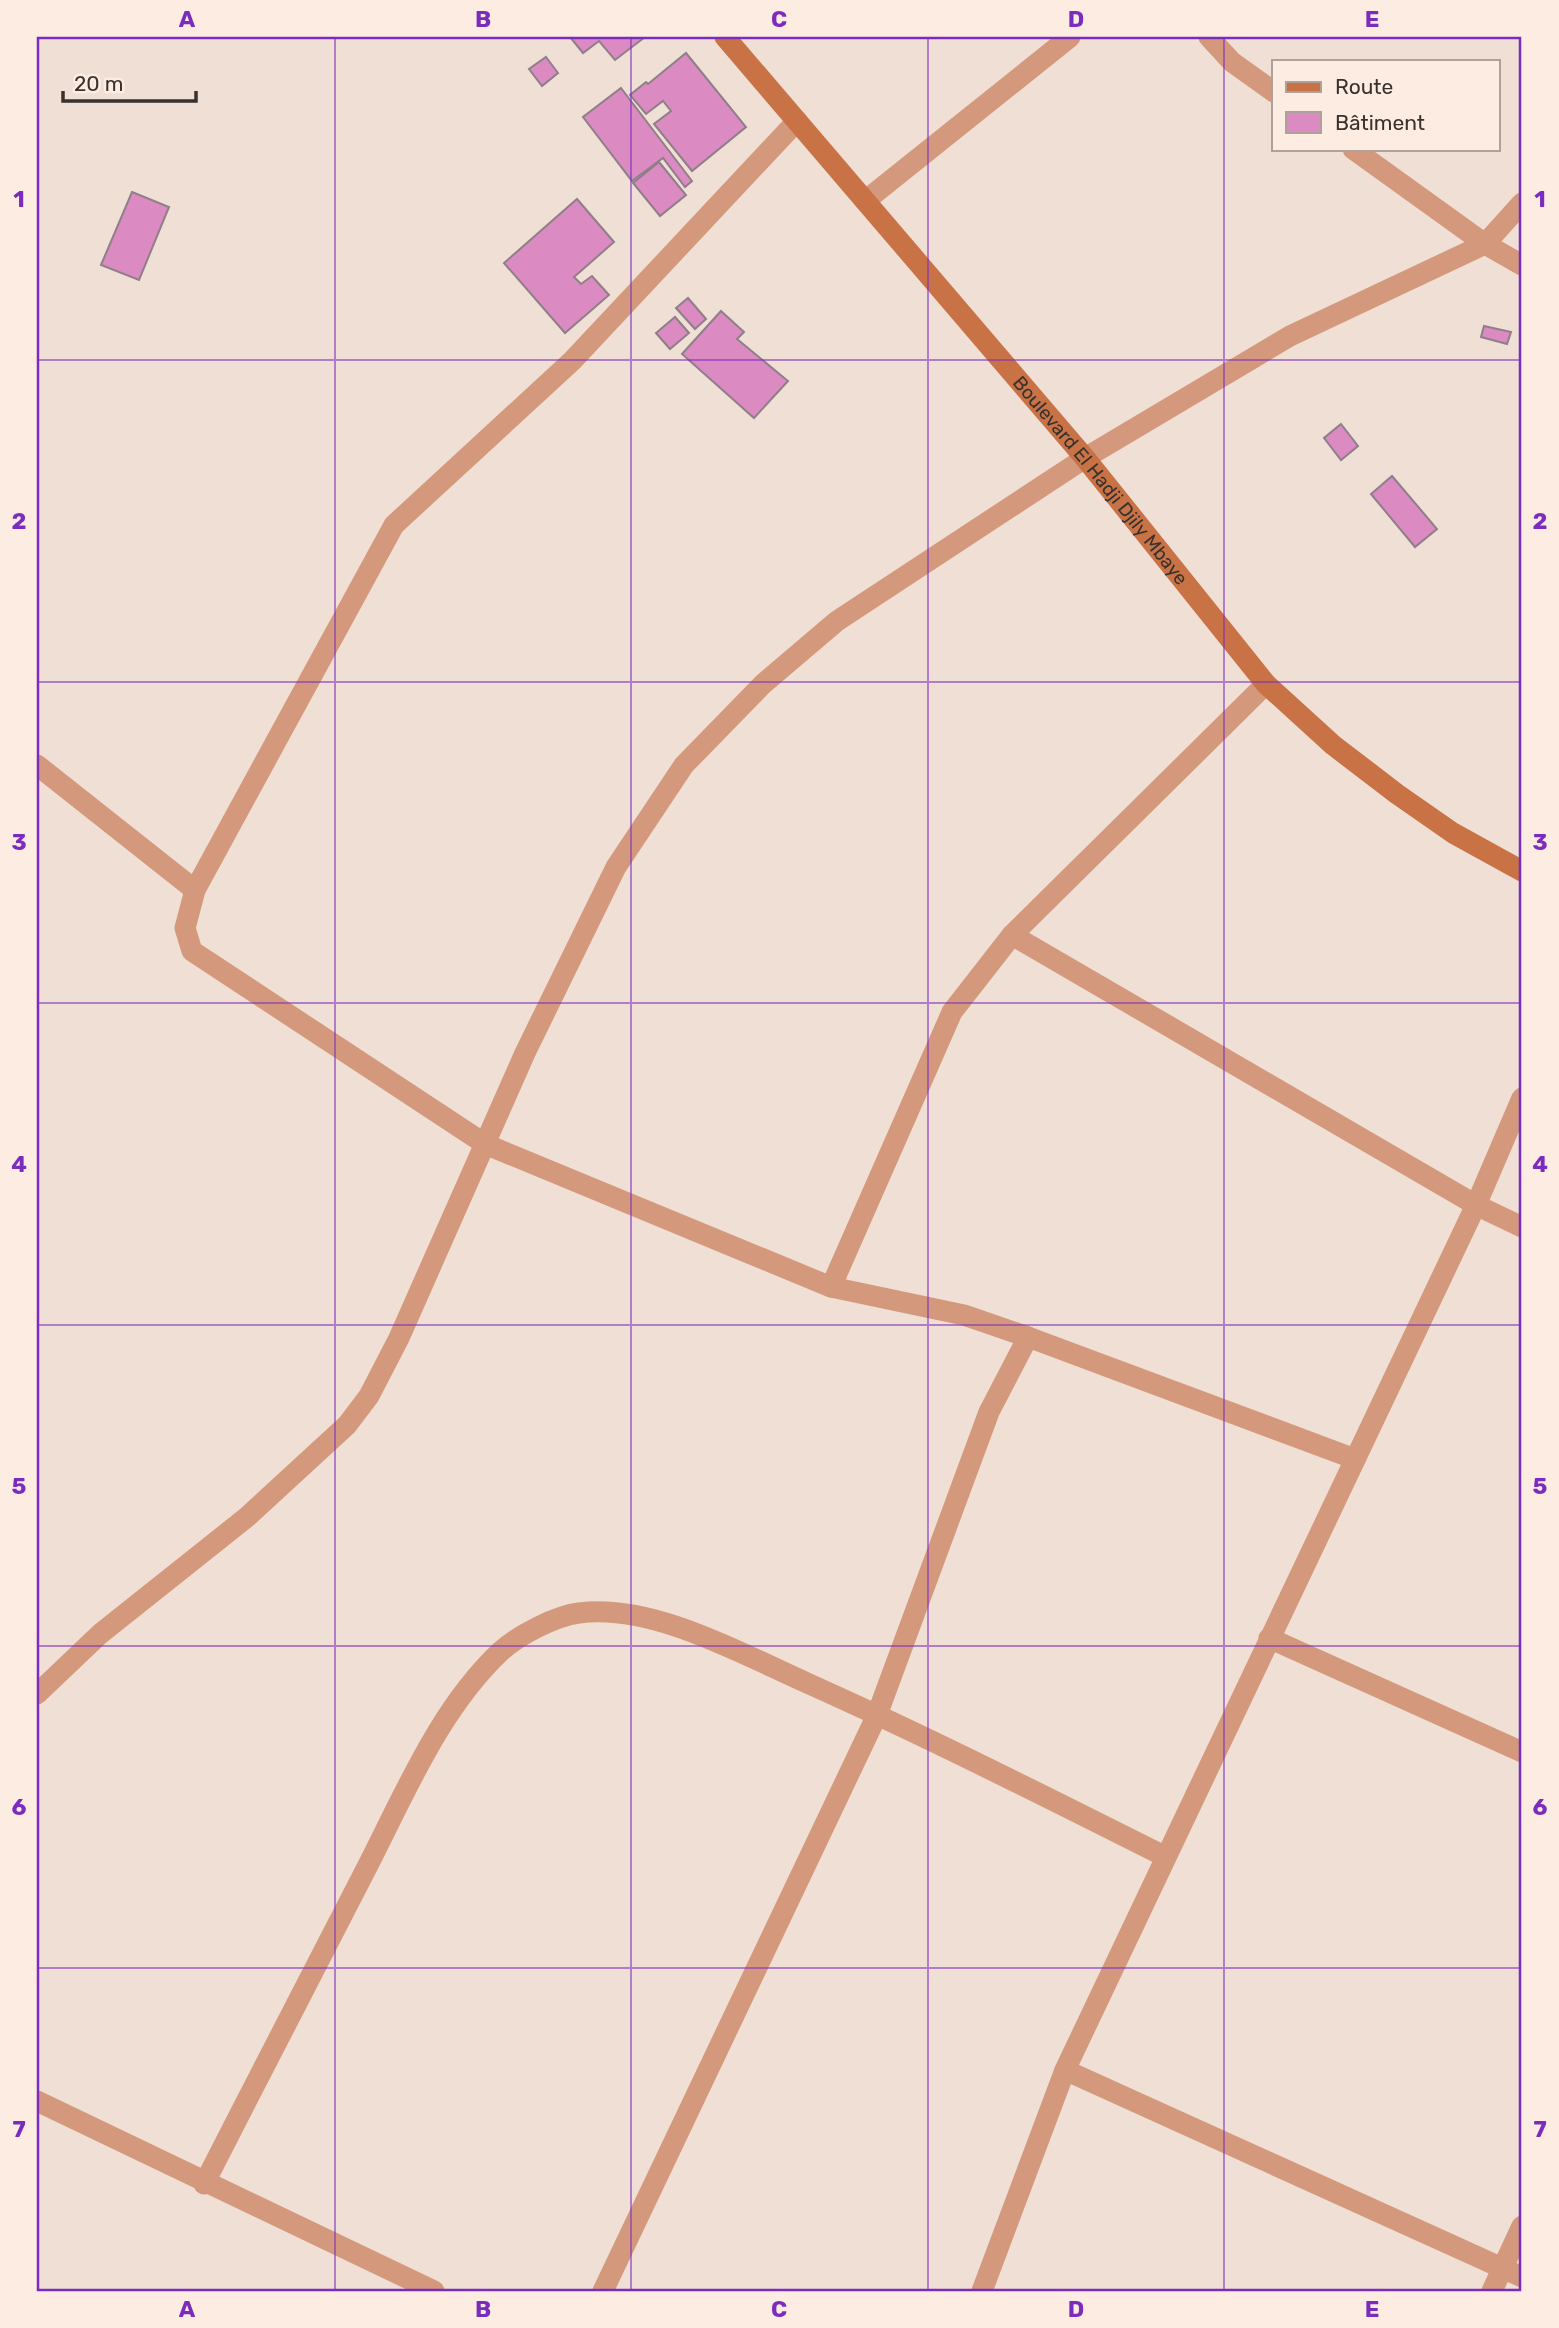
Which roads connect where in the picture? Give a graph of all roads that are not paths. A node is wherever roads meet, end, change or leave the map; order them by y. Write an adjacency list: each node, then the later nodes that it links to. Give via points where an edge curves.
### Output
1 (725, 37): 5 (main road, Boulevard El Hadji Djily Mbaye)
2 (1070, 37): 7 (street)
3 (1209, 37): 4 (street, via 1232,62)
4 (1272, 91)
5 (797, 121): 7 (main road, Boulevard El Hadji Djily Mbaye); 15 (street, via 572,361 394,524)
6 (1354, 150): 9 (street)
7 (865, 201): 11 (main road, Boulevard El Hadji Djily Mbaye)
8 (1522, 203): 9 (street)
9 (1485, 244): 10 (street); 11 (street, via 1290,336)
10 (1522, 265)
11 (1085, 458): 12 (main road, Boulevard El Hadji Djily Mbaye); 18 (street, via 837,621 763,684 684,765 617,867)
12 (1266, 684): 14 (main road, Boulevard El Hadji Djily Mbaye, via 1396,794 1453,833); 16 (street)
13 (37, 765): 15 (street)
14 (1522, 871)
15 (195, 890): 18 (street, via 185,928 192,951)
16 (1013, 935): 19 (street); 21 (street, via 952,1012)
17 (1522, 1098): 19 (street)
18 (485, 1144): 21 (street); 25 (street, via 399,1338 369,1396 347,1425 247,1517 100,1634)
19 (1476, 1205): 20 (street); 23 (street)
20 (1522, 1227)
21 (831, 1287): 22 (street, via 964,1315)
22 (1028, 1337): 23 (street); 26 (street, via 989,1412)
23 (1355, 1459): 24 (street)
24 (1269, 1638): 27 (street); 28 (street)
25 (37, 1694)
26 (877, 1715): 28 (street); 31 (street, via 650,1618 602,1611 575,1613 503,1649 459,1700 418,1768); 35 (street)
27 (1522, 1752)
28 (1164, 1856): 29 (street)
29 (1065, 2070): 33 (street); 36 (street)
30 (37, 2101): 31 (street)
31 (204, 2183): 34 (street)
32 (1522, 2226): 33 (street)
33 (1513, 2272): 37 (street)
34 (434, 2291)
35 (603, 2291)
36 (982, 2291)
37 (1492, 2291)

